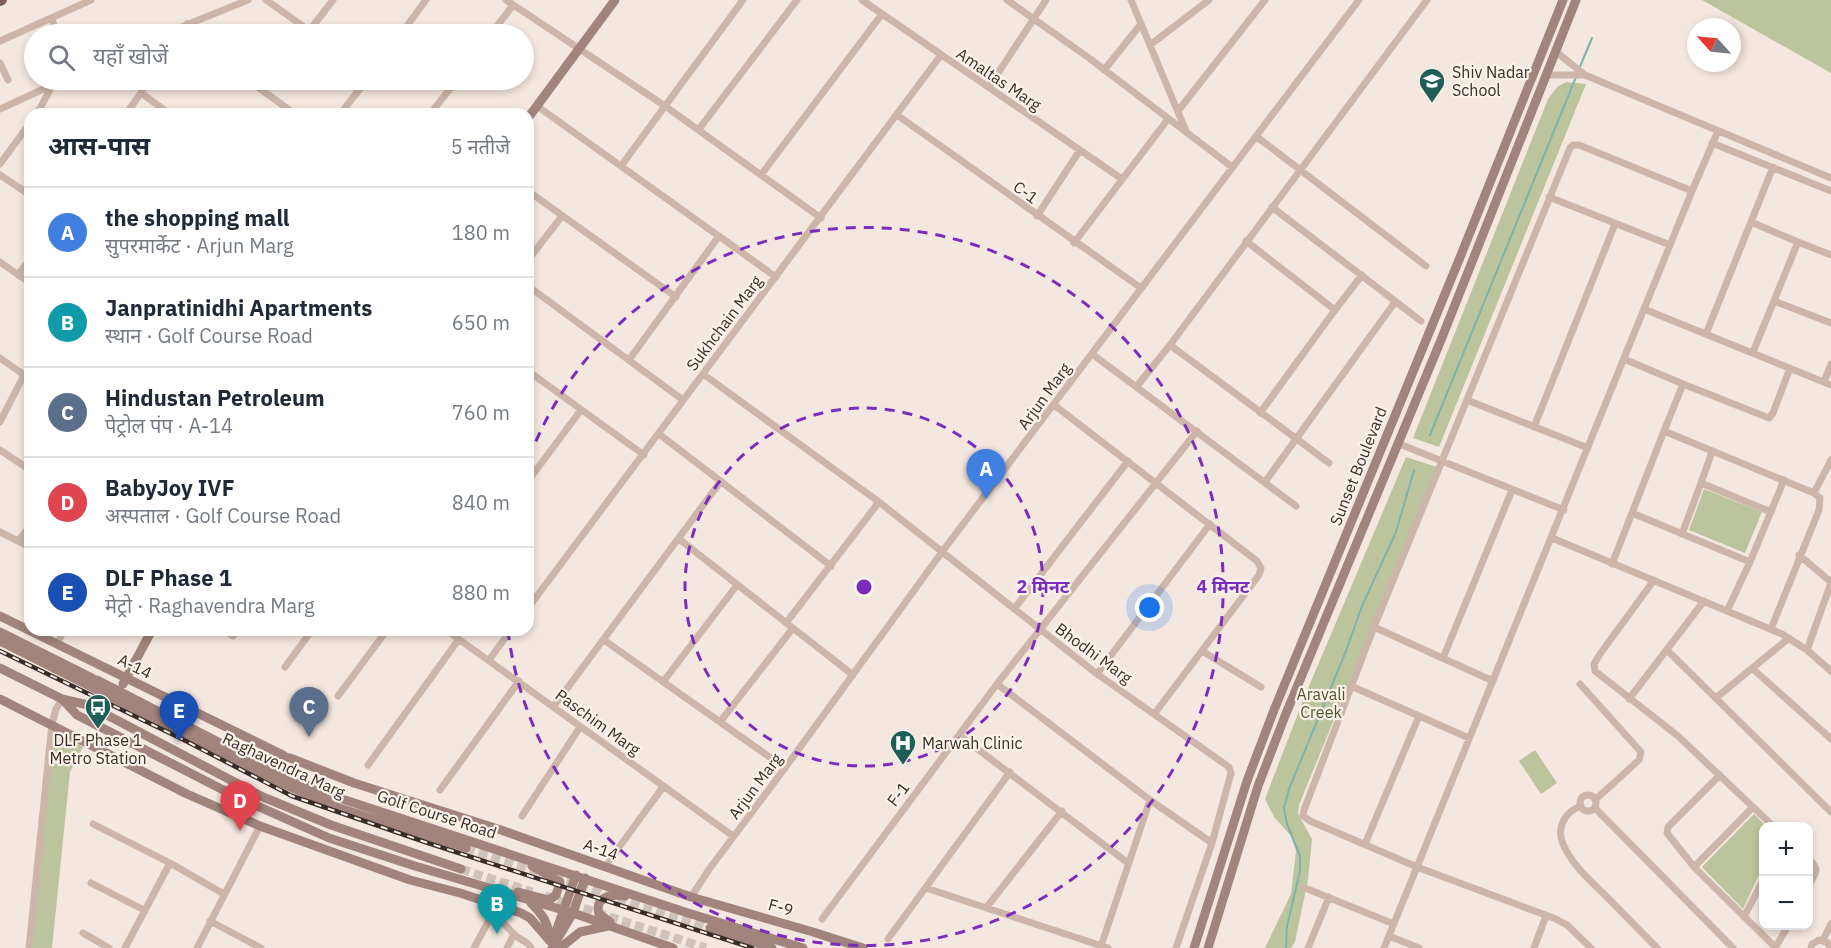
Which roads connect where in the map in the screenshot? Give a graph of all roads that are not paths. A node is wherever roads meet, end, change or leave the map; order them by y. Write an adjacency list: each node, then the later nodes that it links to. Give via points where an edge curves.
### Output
1 (91, 0): 22 (street)
2 (248, 0): 26 (street)
3 (267, 0): 27 (street)
4 (333, 0): 28 (street)
5 (426, 0): 29 (street)
6 (506, 0): 20 (street)
7 (615, 0): 35 (street)
8 (743, 0): 52 (street)
9 (797, 0): 64 (street)
10 (1007, 0): 23 (street)
11 (1046, 0): 23 (street)
12 (1131, 0): 31 (street)
13 (1209, 0): 34 (street)
14 (1265, 0): 61 (street)
15 (1359, 0): 68 (street, Arjun Marg)
16 (1427, 0): 75 (street)
17 (1563, 0): 134 (street, Sunset Boulevard)
18 (1576, 0): 36 (street, Sunset Boulevard)
19 (864, 1): 21 (street, Amaltas Marg)
20 (513, 5): 30 (street); 35 (street)
21 (882, 14): 37 (street, Amaltas Marg); 77 (street)
22 (51, 18): 24 (street); 25 (street)
23 (1034, 18): 39 (street); 43 (street)
24 (38, 24)
25 (54, 24)
26 (187, 24)
27 (300, 24)
28 (318, 24)
29 (408, 24)
30 (498, 24)
31 (1141, 24): 34 (street); 39 (street)
32 (24, 30): 33 (street)
33 (0, 41)
34 (1150, 45): 61 (street)
35 (580, 49): 51 (street); 52 (street)
36 (1555, 51): 40 (street); 41 (street, Sunset Boulevard)
37 (941, 55): 43 (street, Amaltas Marg); 62 (street, Sukhchain Marg)
38 (0, 63): 42 (street)
39 (1104, 70): 63 (street)
40 (1581, 73): 41 (street); 66 (street)
41 (1545, 75): 136 (street, Sunset Boulevard)
42 (8, 80)
43 (989, 87): 70 (street, Amaltas Marg)
44 (38, 90): 59 (street)
45 (50, 90): 53 (street)
46 (143, 90): 50 (street)
47 (262, 90): 56 (street)
48 (359, 90): 57 (street)
49 (448, 90): 58 (street)
50 (141, 93): 54 (street); 55 (street)
51 (537, 106): 60 (street); 72 (street)
52 (665, 106): 64 (street); 72 (street)
53 (41, 108)
54 (130, 108)
55 (162, 108)
56 (287, 108)
57 (345, 108)
58 (435, 108)
59 (0, 109)
60 (534, 110)
61 (1178, 111): 67 (street)
62 (897, 116): 87 (street, C-1); 88 (street, Sukhchain Marg)
63 (1168, 119): 67 (street); 79 (street)
64 (699, 129): 77 (street)
65 (24, 131): 71 (street)
66 (1718, 131): 69 (street); 78 (street)
67 (1187, 133): 73 (street)
68 (1257, 137): 73 (street, Arjun Marg); 75 (street)
69 (1712, 143): 74 (street); 81 (street)
70 (1080, 150): 79 (street, Amaltas Marg); 87 (street)
71 (0, 164)
72 (621, 166): 91 (street)
73 (1232, 167): 105 (street, Arjun Marg)
74 (1773, 167): 82 (street); 89 (street)
75 (1300, 170): 85 (street); 99 (street)
76 (0, 175): 80 (street)
77 (761, 175): 88 (street)
78 (1831, 178)
79 (1122, 179): 94 (street)
80 (24, 191)
81 (1692, 191): 84 (street, via 1576,144 1568,151); 95 (street)
82 (1831, 191)
83 (534, 195): 86 (street)
84 (1549, 197): 90 (street); 131 (street)
85 (1272, 207): 92 (street); 102 (street)
86 (562, 216): 96 (street); 107 (street)
87 (1037, 216): 94 (street, C-1)
88 (821, 218): 103 (street, Sukhchain Marg)
89 (1751, 222): 93 (street); 114 (street)
90 (1615, 224): 95 (street); 138 (street)
91 (719, 236): 103 (street); 107 (street)
92 (1246, 241): 111 (street); 115 (street)
93 (1798, 242): 97 (street); 108 (street)
94 (1074, 243): 105 (street, C-1)
95 (1670, 245): 110 (street)
96 (534, 252)
97 (1831, 255)
98 (0, 262): 101 (street)
99 (1426, 266)
100 (24, 267): 101 (street)
101 (18, 275): 104 (street)
102 (1362, 276): 109 (street); 111 (street)
103 (776, 277): 123 (street, Sukhchain Marg)
104 (24, 279)
105 (1141, 288): 117 (street, Arjun Marg)
106 (534, 290): 120 (street)
107 (676, 297): 120 (street)
108 (1773, 301): 113 (street); 116 (street)
109 (1395, 302): 112 (street); 142 (street)
110 (1644, 309): 114 (street); 119 (street)
111 (1335, 310): 135 (street)
112 (1421, 321)
113 (1831, 323)
114 (1706, 334): 116 (street)
115 (1170, 345): 129 (street); 135 (street)
116 (1753, 352): 122 (street)
117 (1092, 354): 129 (street); 132 (street, Arjun Marg)
118 (0, 357): 124 (street)
119 (1624, 359): 127 (street); 144 (street)
120 (629, 360): 130 (street)
121 (1831, 364): 128 (street)
122 (1790, 368): 127 (street, via 1769,418); 128 (street)
123 (703, 374): 130 (street, Sukhchain Marg); 161 (street, Bhodhi Marg)
124 (24, 375)
125 (534, 375): 133 (street)
126 (24, 382): 137 (street)
127 (1683, 384): 140 (street)
128 (1828, 384)
129 (1137, 386): 139 (street)
130 (683, 400): 141 (street, Sukhchain Marg)
131 (1467, 400): 138 (street); 150 (street)
132 (1054, 405): 148 (street); 174 (street, Arjun Marg)
133 (581, 410): 147 (street); 153 (street)
134 (1396, 411): 136 (street); 182 (street, Sunset Boulevard)
135 (1260, 413): 142 (street)
136 (1409, 415): 143 (street, Sunset Boulevard)
137 (0, 422)
138 (1534, 427): 144 (street)
139 (1197, 431): 156 (street, F-1); 157 (street)
140 (1664, 431): 146 (street); 165 (street)
141 (659, 434): 147 (street, Sukhchain Marg); 155 (street)
142 (1295, 439): 151 (street); 157 (street)
143 (1397, 442): 150 (street); 183 (street, Sunset Boulevard)
144 (1588, 448): 163 (street)
145 (0, 450): 152 (street)
146 (1712, 452): 154 (street); 158 (street)
147 (644, 455): 184 (street, Sukhchain Marg)
148 (1128, 460): 156 (street); 186 (street)
149 (1831, 460): 160 (street)
150 (1442, 462): 159 (street); 190 (street)
151 (1329, 463)
152 (24, 467)
153 (535, 472)
154 (1784, 480): 160 (street); 164 (street)
155 (721, 481): 171 (street); 178 (street)
156 (1156, 482): 166 (street); 193 (street, F-1)
157 (1265, 482): 162 (street)
158 (1701, 483): 164 (street); 169 (street)
159 (1512, 489): 163 (street); 210 (street)
160 (1814, 493): 175 (street, via 1821,503)
161 (879, 502): 174 (street, Bhodhi Marg); 178 (street)
162 (1296, 506)
163 (1564, 510): 170 (street)
164 (1771, 512): 176 (street)
165 (1632, 513): 169 (street); 177 (street)
166 (1210, 524): 209 (street, via 1261,568); 216 (street)
167 (0, 532): 172 (street)
168 (24, 534): 172 (street)
169 (1682, 534): 176 (street)
170 (1552, 538): 177 (street); 222 (street)
171 (679, 539): 181 (street); 204 (street)
172 (18, 542): 173 (street)
173 (24, 544)
174 (942, 552): 186 (street, Bhodhi Marg); 217 (street, Arjun Marg)
175 (1799, 555): 180 (street); 192 (street)
176 (1750, 562): 187 (street)
177 (1612, 564): 179 (street)
178 (831, 566): 189 (street)
179 (1654, 580): 185 (street); 232 (street, via 1594,664 1597,674)
180 (1831, 582): 208 (street)
181 (737, 585): 189 (street); 223 (street)
182 (1324, 585): 183 (street); 267 (street, Sunset Boulevard, via 1247,781)
183 (1336, 590): 272 (street, Sunset Boulevard, via 1258,786)
184 (534, 600)
185 (1704, 601): 187 (street); 207 (street)
186 (1014, 609): 193 (street, Bhodhi Marg)
187 (1727, 610): 192 (street)
188 (0, 616): 191 (street, A-14)
189 (789, 625): 217 (street); 238 (street)
190 (1374, 627): 210 (street); 226 (street)
191 (24, 628)
192 (1771, 629): 202 (street)
193 (1041, 631): 216 (street, Bhodhi Marg); 224 (street, F-1)
194 (0, 632): 220 (street)
195 (41, 636): 206 (street, A-14)
196 (61, 636): 206 (street)
197 (149, 636): 219 (street)
198 (308, 636): 212 (street)
199 (383, 636): 229 (street)
200 (455, 636): 203 (street, Paschim Marg)
201 (507, 636): 211 (street)
202 (1789, 638): 208 (street); 214 (street)
203 (459, 639): 211 (street, Paschim Marg); 246 (street)
204 (604, 640): 223 (street); 234 (street)
205 (0, 641): 218 (street, Raghavendra Marg)
206 (57, 644): 219 (street, A-14)
207 (1667, 650): 230 (street); 232 (street)
208 (1807, 650): 215 (street)
209 (1202, 651): 227 (street); 236 (street)
210 (1443, 658): 222 (street)
211 (489, 660): 221 (street, Paschim Marg)
212 (285, 667)
213 (0, 668): 231 (street)
214 (1753, 669): 230 (street); 243 (street)
215 (1831, 671)
216 (1097, 674): 236 (street, Bhodhi Marg)
217 (853, 675): 247 (street, Arjun Marg)
218 (76, 679): 220 (street, Golf Course Road); 265 (street, Raghavendra Marg, via 339,808)
219 (126, 679): 228 (street); 244 (street, A-14)
220 (97, 680): 228 (street, Golf Course Road)
221 (519, 681): 234 (street, Paschim Marg); 251 (street)
222 (1493, 681): 242 (street)
223 (663, 682): 238 (street)
224 (997, 684): 241 (street, F-1); 252 (street)
225 (1580, 684): 253 (street, via 1641,752 1639,760)
226 (1351, 686): 237 (street); 264 (street, via 1305,804 1304,816)
227 (1261, 687)
228 (120, 691): 245 (street, Golf Course Road)
229 (338, 696)
230 (1717, 697): 257 (street)
231 (62, 699): 239 (street); 273 (street, via 77,715 235,796 329,838); 276 (street, via 88,705 263,797 331,825)
232 (1629, 699): 249 (street, via 1678,736)
233 (4, 700): 235 (street); 239 (street)
234 (554, 706): 240 (street, Paschim Marg)
235 (0, 709)
236 (1155, 713): 263 (street, Bhodhi Marg, via 1229,767 1231,772)
237 (1419, 716): 242 (street); 264 (street)
238 (720, 722): 247 (street)
239 (52, 724): 261 (street, via 187,794); 314 (street)
240 (580, 727): 250 (street, Paschim Marg); 258 (street)
241 (959, 735): 248 (street); 298 (street, F-1)
242 (1469, 738): 274 (street)
243 (1831, 739)
244 (290, 758): 245 (street, via 271,757); 284 (street, A-14)
245 (262, 764): 266 (street, Golf Course Road, via 336,797)
246 (368, 765)
247 (785, 768): 262 (street, Arjun Marg)
248 (1010, 772): 256 (street); 282 (street)
249 (1720, 775): 255 (street); 275 (street, via 1668,826 1669,836)
250 (663, 786): 262 (street, Paschim Marg); 268 (street)
251 (440, 790)
252 (1150, 800): 263 (street); 271 (street)
253 (1595, 804): 254 (street, via 1589,812); 254 (street, via 1589,795); 336 (street)
254 (1581, 806): 335 (street, via 1564,820 1563,845 1586,876)
255 (1752, 808): 259 (street); 275 (street)
256 (1062, 812): 271 (street); 293 (street)
257 (1831, 812)
258 (522, 816)
259 (1768, 822)
260 (93, 824): 270 (street)
261 (260, 826): 279 (street); 285 (street)
262 (733, 836): 288 (street, Arjun Marg)
263 (1212, 843): 327 (street)
264 (1365, 844): 274 (street)
265 (466, 848)
266 (521, 857): 277 (street, Golf Course Road); 286 (street, via 556,878 560,888 551,900 523,892)
267 (1222, 859): 272 (street); 328 (street, Sunset Boulevard)
268 (609, 861)
269 (1813, 862): 278 (street, via 1817,867)
270 (170, 863): 285 (street); 294 (street)
271 (1128, 863): 313 (street)
272 (1235, 864): 329 (street, Sunset Boulevard)
273 (415, 866): 279 (street); 286 (street)
274 (1417, 867): 296 (street); 300 (street)
275 (1694, 867): 297 (street)
276 (461, 868)
277 (580, 877): 287 (street, Golf Course Road); 295 (street)
278 (1813, 878)
279 (410, 880): 312 (street, via 521,913 530,918)
280 (91, 883): 294 (street)
281 (1759, 887): 297 (street)
282 (926, 888): 293 (street); 310 (street)
283 (1305, 888): 289 (street)
284 (678, 893): 288 (street, A-14); 290 (street)
285 (224, 894): 299 (street)
286 (509, 894): 291 (street)
287 (633, 894): 290 (street, Golf Course Road); 305 (street, via 609,895 598,904 601,917)
288 (691, 897): 292 (street, F-9)
289 (1329, 897): 300 (street); 330 (street)
290 (645, 898): 302 (street, Golf Course Road)
291 (527, 900): 295 (street); 312 (street, via 543,914)
292 (712, 903): 302 (street); 326 (street, F-9)
293 (986, 908): 313 (street)
294 (144, 910): 316 (street)
295 (568, 912): 303 (street); 312 (street)
296 (1546, 916): 333 (street); 334 (street, via 1567,925)
297 (1743, 917): 337 (street)
298 (822, 919)
299 (210, 921): 317 (street); 318 (street)
300 (1394, 924): 309 (street)
301 (1831, 924): 311 (street)
302 (728, 925): 325 (street, Golf Course Road)
303 (610, 926): 305 (street); 322 (street, via 580,932)
304 (710, 928): 324 (street)
305 (621, 930): 323 (street)
306 (1786, 930): 337 (street)
307 (83, 933): 315 (street)
308 (514, 934): 319 (street, via 508,926 491,920); 320 (street); 321 (street)
309 (1389, 936): 331 (street); 332 (street)
310 (888, 939)
311 (1823, 940): 338 (street, via 1815,941); 339 (street)
312 (550, 946)
313 (1104, 947)
314 (29, 948)
315 (109, 948)
316 (124, 948)
317 (196, 948)
318 (261, 948)
319 (474, 948)
320 (507, 948)
321 (531, 948)
322 (560, 948)
323 (673, 948)
324 (772, 948)
325 (802, 948)
326 (863, 948)
327 (1176, 948)
328 (1194, 948)
329 (1208, 948)
330 (1308, 948)
331 (1384, 948)
332 (1419, 948)
333 (1534, 948)
334 (1591, 948)
335 (1657, 948)
336 (1733, 948)
337 (1775, 948)
338 (1810, 948)
339 (1830, 948)

